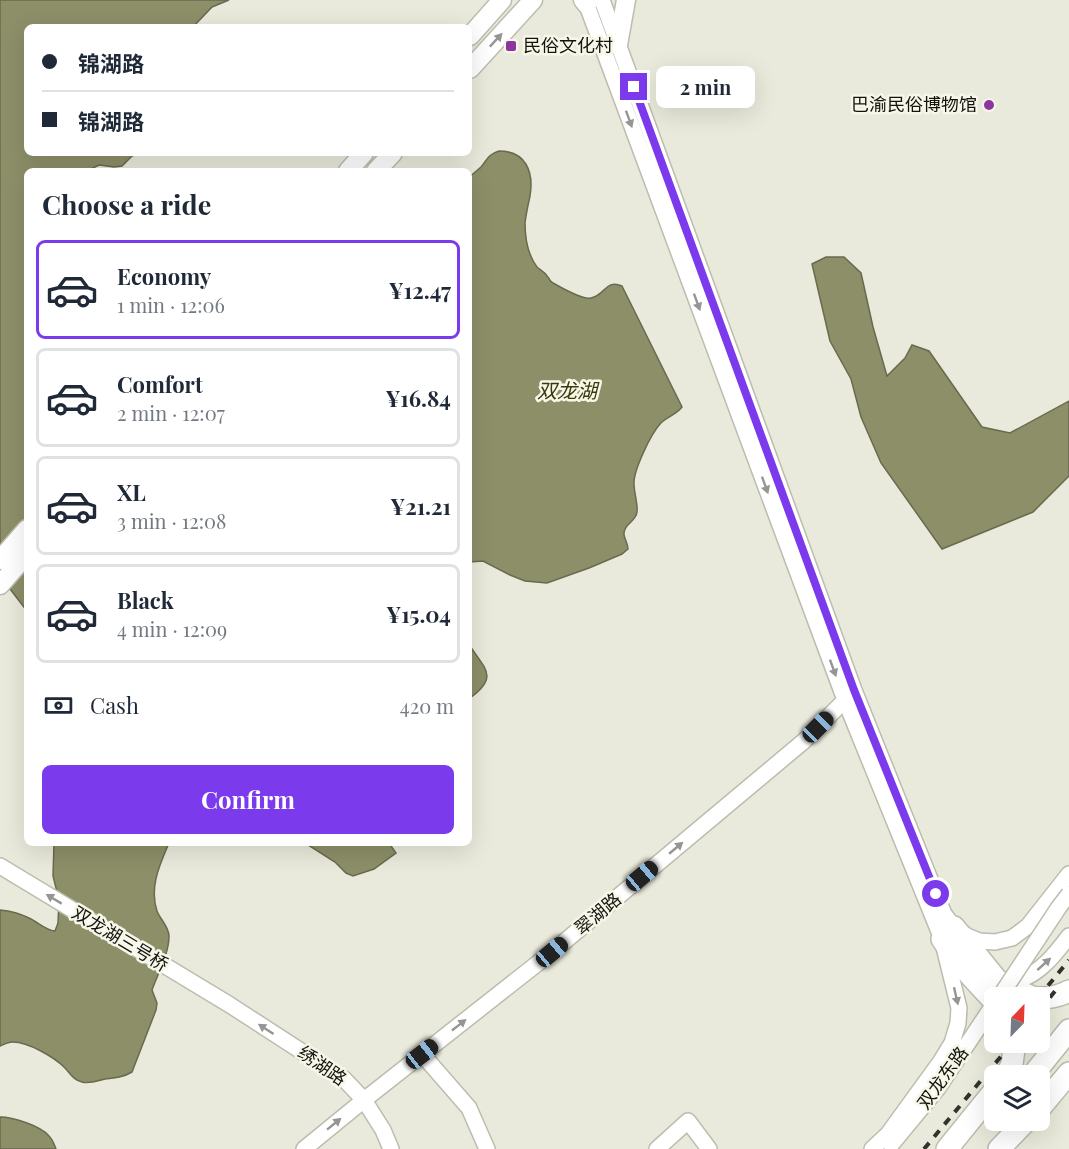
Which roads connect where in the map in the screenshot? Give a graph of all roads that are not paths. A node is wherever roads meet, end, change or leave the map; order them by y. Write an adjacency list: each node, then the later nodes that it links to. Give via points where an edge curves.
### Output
1 (502, 0): 6 (main road)
2 (540, 0): 5 (main road)
3 (626, 0): 8 (main road)
4 (589, 1): 8 (street); 18 (street, one-way to 18)
5 (528, 6): 9 (main road, one-way to 5)
6 (493, 7): 7 (main road)
7 (472, 33)
8 (618, 45): 18 (street)
9 (472, 67)
10 (361, 156): 12 (main road)
11 (390, 156): 13 (main road)
12 (351, 168)
13 (379, 168)
14 (24, 532): 16 (main road)
15 (24, 558): 17 (main road)
16 (0, 560)
17 (0, 585)
18 (850, 695): 22 (street); 33 (street, 翠湖路, one-way to 18, via 552,952 804,741)
19 (5, 869): 30 (street, 双龙湖三号桥, one-way to 19)
20 (1069, 874): 22 (street, via 1028,926 1012,938 979,941)
21 (1069, 894): 25 (street, bridge)
22 (948, 933): 24 (highway); 27 (highway, via 953,956); 46 (street, one-way to 46, via 958,1008 952,1043 888,1134)
23 (1069, 936): 26 (street, one-way to 23, via 1033,974)
24 (996, 987)
25 (999, 987)
26 (1003, 987)
27 (984, 991)
28 (1069, 991): 29 (highway)
29 (1050, 998)
30 (230, 1005): 37 (street, 绣湖路, one-way to 30, via 344,1079)
31 (984, 1017): 47 (street, 双龙东路, via 938,1088)
32 (1069, 1030): 34 (highway)
33 (422, 1054): 37 (street, 翠湖路); 43 (street, via 469,1108)
34 (1041, 1065)
35 (1069, 1073): 36 (highway)
36 (1050, 1096)
37 (364, 1100): 41 (street, 翠湖路, one-way to 37); 42 (street, 绣湖路)
38 (984, 1103): 48 (highway)
39 (984, 1123): 49 (highway)
40 (1016, 1131): 50 (highway)
41 (304, 1149)
42 (392, 1149)
43 (487, 1149)
44 (657, 1149): 45 (street, via 688,1121)
45 (709, 1149)
46 (872, 1149)
47 (886, 1149)
48 (947, 1149)
49 (958, 1149)
50 (999, 1149)

